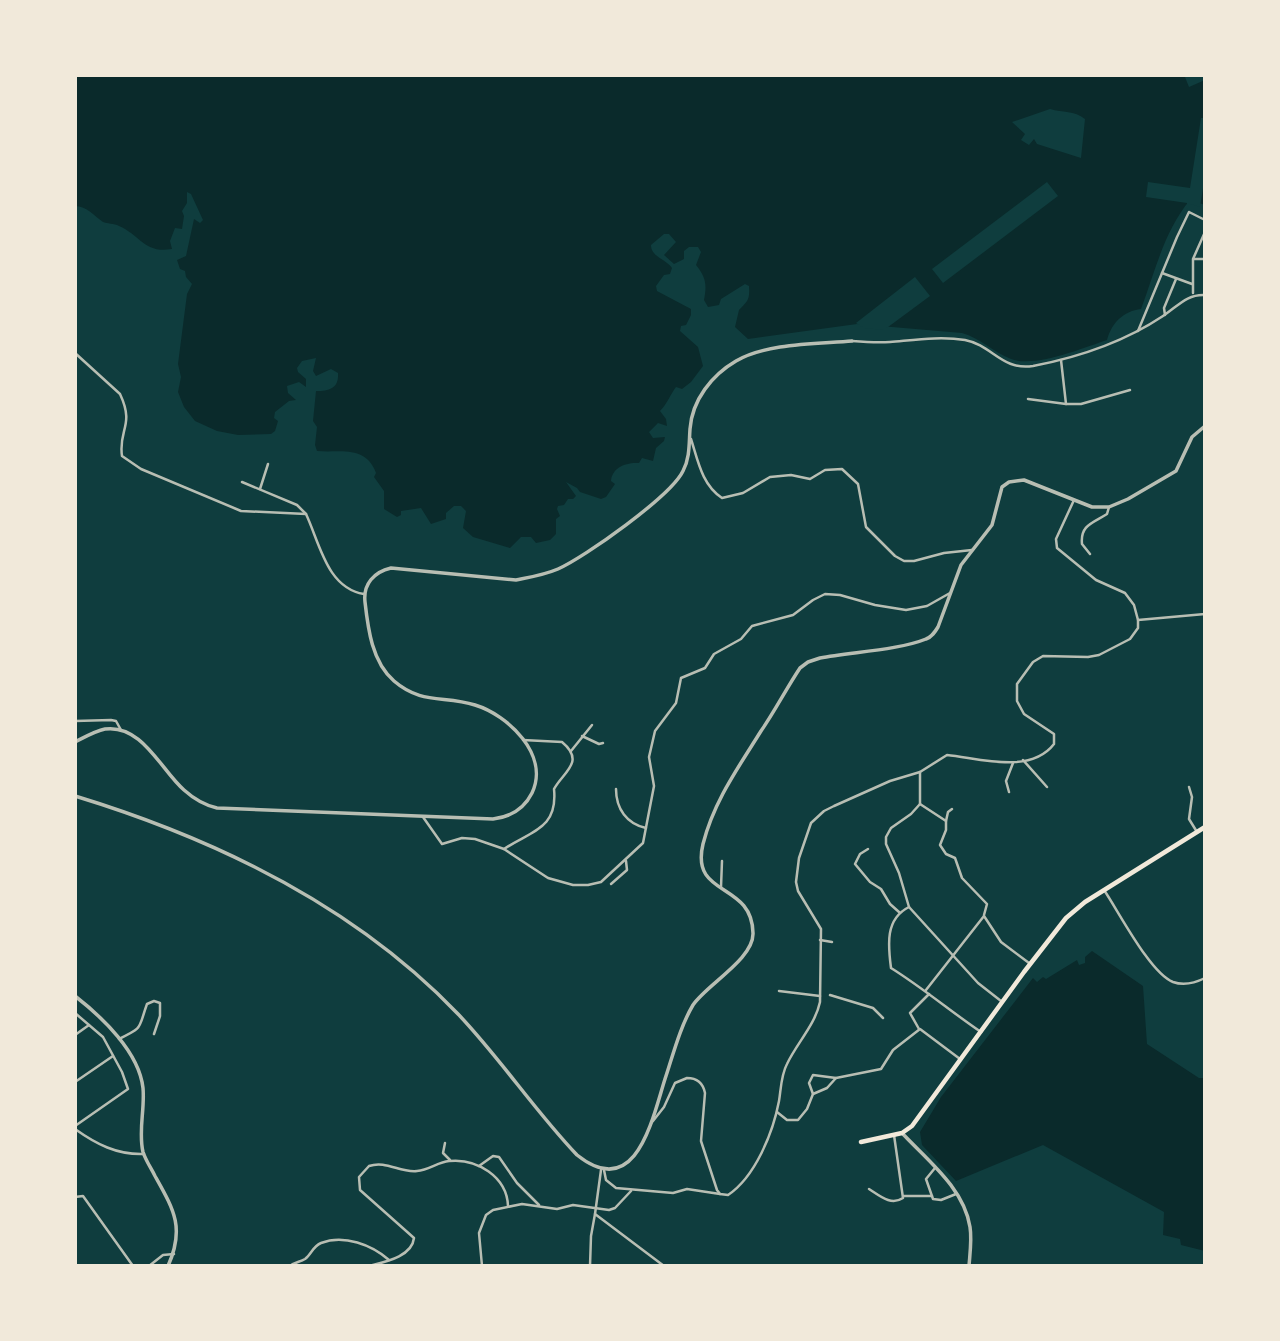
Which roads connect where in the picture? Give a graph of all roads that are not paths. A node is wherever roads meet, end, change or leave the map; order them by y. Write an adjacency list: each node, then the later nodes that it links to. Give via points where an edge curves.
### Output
1 (1205, 219): 5 (street, via 1189,212)
2 (1205, 232): 3 (street)
3 (1193, 259): 4 (street); 7 (street)
4 (1205, 259)
5 (1162, 273): 6 (street); 11 (street)
6 (1176, 279): 7 (street); 10 (street)
7 (1193, 284): 8 (street)
8 (1193, 295): 9 (street); 10 (street)
9 (1205, 295)
10 (1165, 315): 11 (street)
11 (1138, 331): 14 (street)
12 (852, 341): 14 (street, via 966,341 1015,366); 19 (street, via 777,349 738,359 702,393 694,406)
13 (75, 353): 25 (street, via 120,394 128,413 122,456 133,464 241,511)
14 (1061, 360): 17 (street)
15 (1129, 390): 17 (street)
16 (1028, 399): 17 (street)
17 (1066, 404)
18 (1205, 426): 24 (street, via 1192,437 1176,471)
19 (690, 435): 26 (street, via 704,478 722,498 743,493 770,477 810,479 825,470 842,469 858,484 866,527 895,556 914,561); 29 (street, via 683,471 666,493 561,568 516,580 391,568 376,574)
20 (268, 464): 22 (street)
21 (242, 482): 22 (street)
22 (260, 489): 25 (street, via 297,505)
23 (1074, 500): 24 (street); 26 (street, via 1024,480 1009,482 1002,487 988,532); 31 (street, via 1056,539 1057,548 1096,580 1125,593)
24 (1109, 507): 27 (street, via 1107,514 1083,530 1082,544)
25 (306, 514): 29 (street, via 329,569 348,590)
26 (972, 550): 28 (street)
27 (1090, 554)
28 (951, 592): 53 (street, via 928,606 906,610 825,594 793,615 752,626 741,639 714,654 705,668 681,678 676,703 655,731 649,757 653,786); 60 (street, via 930,637 820,658 800,668 726,786 712,817 701,866 709,880)
29 (364, 594): 36 (street, via 376,656 391,679 427,699 472,704 493,712)
30 (1205, 614): 31 (street)
31 (1138, 620): 40 (street, via 1130,639 1099,654 1043,656 1033,662 1017,684 1017,701 1024,714 1055,738 1049,750)
32 (75, 721): 34 (street, via 116,721)
33 (592, 725): 35 (street)
34 (121, 730): 37 (street, via 103,730); 50 (street, via 142,743 181,789 217,808)
35 (582, 736): 38 (street); 39 (street)
36 (523, 740): 39 (street, via 558,740); 50 (street, via 535,758 536,780 527,801 515,813 494,819)
37 (75, 741)
38 (603, 743)
39 (571, 751): 55 (street, via 569,771 555,785 548,823)
40 (1023, 760): 41 (street); 43 (street)
41 (1013, 763): 42 (street, via 947,755); 46 (street, via 1006,781)
42 (920, 772): 48 (street); 65 (street, via 834,806 811,823 799,858 796,886 820,926)
43 (1048, 787)
44 (1189, 787): 54 (street, via 1189,819)
45 (616, 789): 53 (street, via 616,804 635,825)
46 (1009, 792)
47 (75, 796): 101 (street, via 206,845 348,919 415,971 459,1015 571,1149)
48 (920, 804): 51 (street); 62 (street, via 886,837)
49 (952, 809): 51 (street)
50 (422, 817): 55 (street, via 442,844 468,838)
51 (946, 821): 64 (street, via 940,847 955,858 962,878 984,898)
52 (1205, 827): 54 (main road)
53 (646, 828): 58 (street, via 643,843)
54 (1197, 832): 61 (main road)
55 (505, 849): 58 (street, via 538,873 573,885 601,882)
56 (868, 849): 63 (street, via 855,864)
57 (722, 860): 60 (street)
58 (626, 861): 59 (street, via 627,870)
59 (611, 884)
60 (722, 887): 91 (street, via 749,915 752,942 692,1007)
61 (1104, 890): 68 (main road, via 1075,909); 69 (street, via 1158,972 1181,984)
62 (909, 907): 63 (street); 67 (street)
63 (899, 912): 71 (street, via 888,937 891,968)
64 (984, 916): 67 (street); 68 (street, via 1001,942)
65 (820, 940): 66 (street); 75 (street)
66 (832, 942)
67 (952, 954): 71 (street); 76 (street)
68 (1030, 964): 76 (main road)
69 (1205, 978)
70 (779, 990): 75 (street)
71 (926, 990): 72 (street)
72 (929, 994): 80 (street, via 910,1013); 81 (street)
73 (830, 995): 78 (street, via 873,1008)
74 (75, 996): 84 (street, via 103,1017)
75 (821, 996): 90 (street, via 818,1012 786,1065)
76 (1002, 1002): 81 (main road)
77 (75, 1013): 79 (street)
78 (883, 1017)
79 (89, 1025): 83 (street); 85 (street, via 103,1037)
80 (920, 1029): 86 (street); 87 (street, via 893,1050 881,1069)
81 (981, 1032): 86 (main road)
82 (155, 1034): 84 (street, via 161,1012 155,1000 147,1004 137,1031)
83 (75, 1035)
84 (119, 1040): 97 (street, via 141,1076)
85 (113, 1056): 88 (street); 92 (street, via 128,1088)
86 (960, 1059): 93 (main road, via 912,1126)
87 (836, 1078): 89 (street); 89 (street, via 813,1075 809,1083)
88 (75, 1082)
89 (813, 1094): 90 (street, via 798,1120 787,1121)
90 (776, 1112): 105 (street, via 749,1175 728,1195)
91 (653, 1122): 101 (street, via 631,1160); 105 (street, via 675,1083 687,1078 701,1083 705,1093 701,1141)
92 (75, 1128): 97 (street, via 112,1150)
93 (902, 1133): 94 (main road); 100 (street)
94 (894, 1135): 95 (main road); 106 (street)
95 (861, 1142)
96 (445, 1143): 98 (street, via 443,1153)
97 (144, 1154): 113 (street, via 176,1219)
98 (451, 1161): 99 (street); 114 (street, via 416,1172 373,1165 361,1174 358,1184 363,1195 414,1238 411,1248)
99 (479, 1166): 109 (street, via 499,1157); 110 (street, via 502,1184)
100 (934, 1168): 104 (street); 107 (street, via 926,1179)
101 (602, 1170): 103 (street, via 616,1188); 111 (street)
102 (869, 1189): 106 (street, via 888,1200)
103 (631, 1191): 105 (street, via 687,1189); 111 (street, via 615,1208)
104 (957, 1193): 107 (street, via 942,1200); 123 (street, via 970,1227)
105 (720, 1194)
106 (903, 1196): 107 (street)
107 (932, 1196)
108 (75, 1197): 115 (street, via 83,1196)
109 (539, 1205): 110 (street); 111 (street)
110 (508, 1206): 120 (street, via 493,1210 483,1220 479,1238)
111 (596, 1207): 112 (street)
112 (595, 1214): 121 (street); 122 (street)
113 (174, 1254): 116 (street, via 163,1255); 117 (street)
114 (389, 1260): 118 (street, via 374,1247 337,1241 323,1242); 119 (street)
115 (133, 1266)
116 (149, 1266)
117 (169, 1266)
118 (290, 1266)
119 (369, 1266)
120 (482, 1266)
121 (590, 1266)
122 (664, 1266)
123 (969, 1266)

